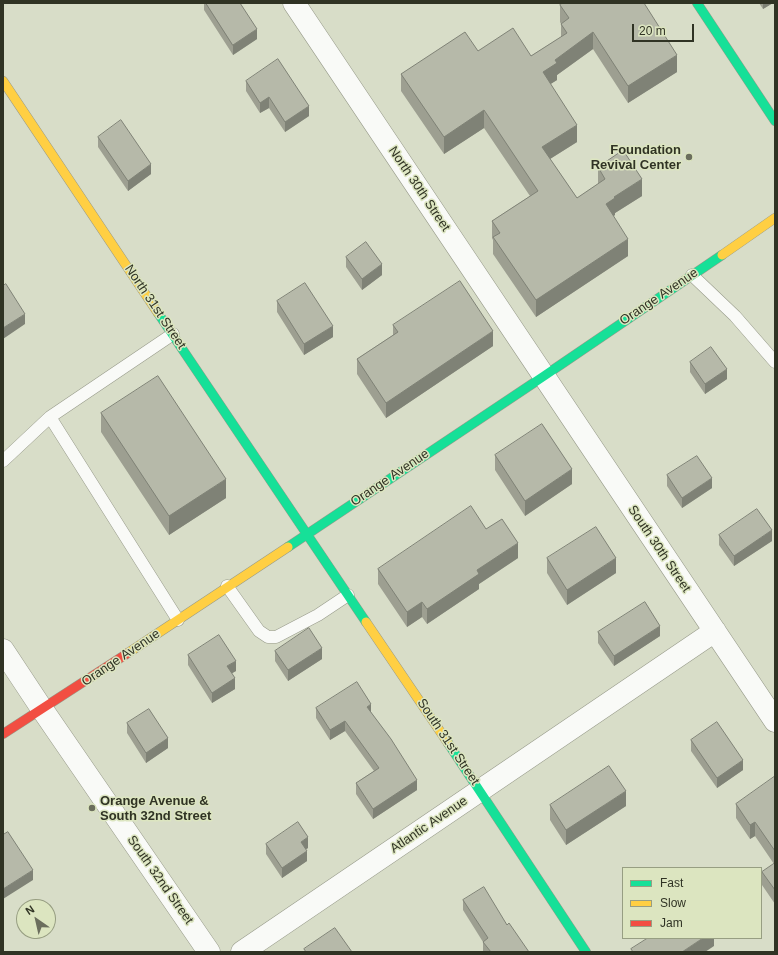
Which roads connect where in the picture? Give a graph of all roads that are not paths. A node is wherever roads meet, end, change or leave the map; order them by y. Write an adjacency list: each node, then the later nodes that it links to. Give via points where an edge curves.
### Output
1 (294, 3): 9 (street, North 30th Street)
2 (697, 3): 4 (street)
3 (3, 80): 7 (street, North 31st Street)
4 (775, 121)
5 (775, 218): 6 (street, Orange Avenue)
6 (692, 275): 8 (lane, via 735,316); 9 (street, Orange Avenue)
7 (173, 334): 10 (lane); 12 (street, North 31st Street)
8 (775, 362)
9 (544, 376): 12 (street, Orange Avenue); 16 (street, South 30th Street)
10 (50, 417): 11 (lane); 15 (lane)
11 (3, 461)
12 (306, 533): 13 (street, Orange Avenue); 14 (street, South 31st Street)
13 (227, 586): 14 (lane, via 259,631 268,637 276,637 318,615); 15 (street, Orange Avenue)
14 (348, 595): 21 (street, South 31st Street)
15 (178, 620): 18 (street, Orange Avenue)
16 (715, 631): 19 (street, South 30th Street); 21 (street, Atlantic Avenue)
17 (3, 650): 18 (street, South 32nd Street)
18 (42, 709): 20 (street, Orange Avenue); 22 (street, South 32nd Street)
19 (775, 721)
20 (3, 734)
21 (480, 790): 23 (street, Atlantic Avenue); 24 (street, South 31st Street)
22 (209, 952)
23 (242, 952)
24 (586, 952)

